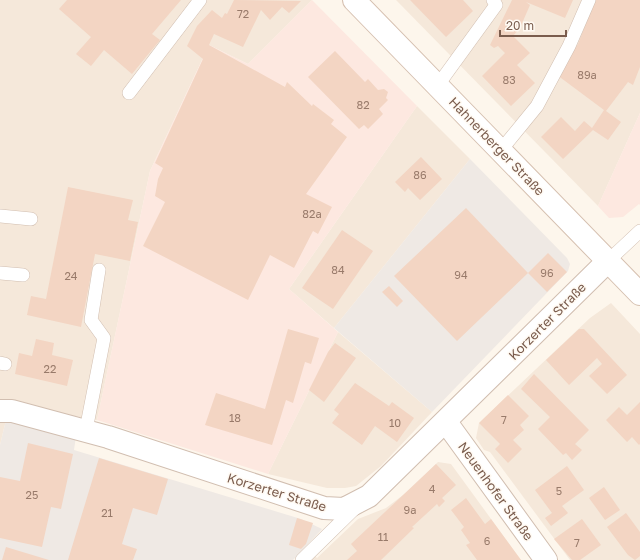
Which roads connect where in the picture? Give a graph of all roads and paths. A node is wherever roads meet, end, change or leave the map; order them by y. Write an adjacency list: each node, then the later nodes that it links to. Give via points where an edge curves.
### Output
1 (200, 0): 6 (lane)
2 (354, 0): 5 (street, Hahnerberger Straße)
3 (493, 0): 5 (lane, via 496,5)
4 (590, 0): 7 (lane, via 537,106)
5 (438, 85): 7 (street, Hahnerberger Straße)
6 (129, 93)
7 (501, 150): 11 (street, Hahnerberger Straße)
8 (0, 216): 9 (lane)
9 (31, 219)
10 (640, 231): 11 (lane)
11 (608, 261): 15 (street, Hahnerberger Straße); 17 (street, Korzerter Straße)
12 (99, 270): 18 (lane, via 91,320 104,338)
13 (0, 273): 14 (lane)
14 (23, 275)
15 (640, 294)
16 (0, 411): 18 (street, Korzerter Straße, via 12,411)
17 (446, 422): 19 (street, Korzerter Straße); 21 (street, Neuenhofer Straße)
18 (86, 430): 19 (street, Korzerter Straße, via 324,508 344,509)
19 (362, 501): 20 (lane)
20 (302, 560)
21 (546, 560)

